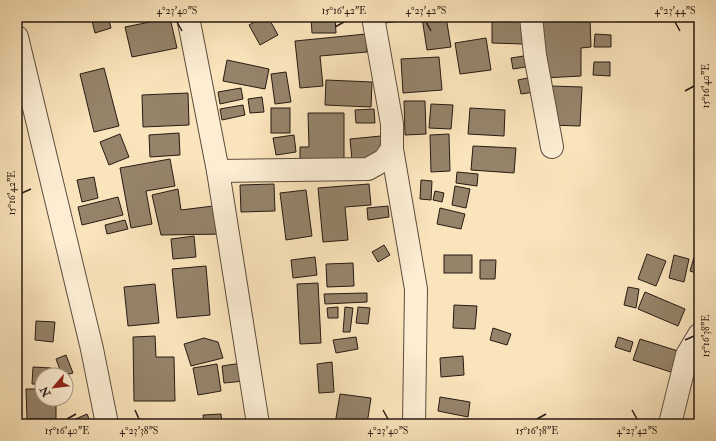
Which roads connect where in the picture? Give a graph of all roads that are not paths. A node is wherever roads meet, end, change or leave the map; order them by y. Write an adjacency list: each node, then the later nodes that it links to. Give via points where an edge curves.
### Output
1 (188, 17): 7 (street)
2 (373, 17): 6 (street, via 392,124)
3 (531, 17): 5 (street, via 535,55)
4 (17, 37): 9 (street, via 92,349)
5 (552, 147)
6 (392, 148): 7 (street, via 384,160 368,169); 11 (street, via 416,289)
7 (218, 171): 10 (street)
8 (699, 335): 12 (street, via 687,355)
9 (107, 424)
10 (258, 424)
11 (414, 424)
12 (670, 424)

